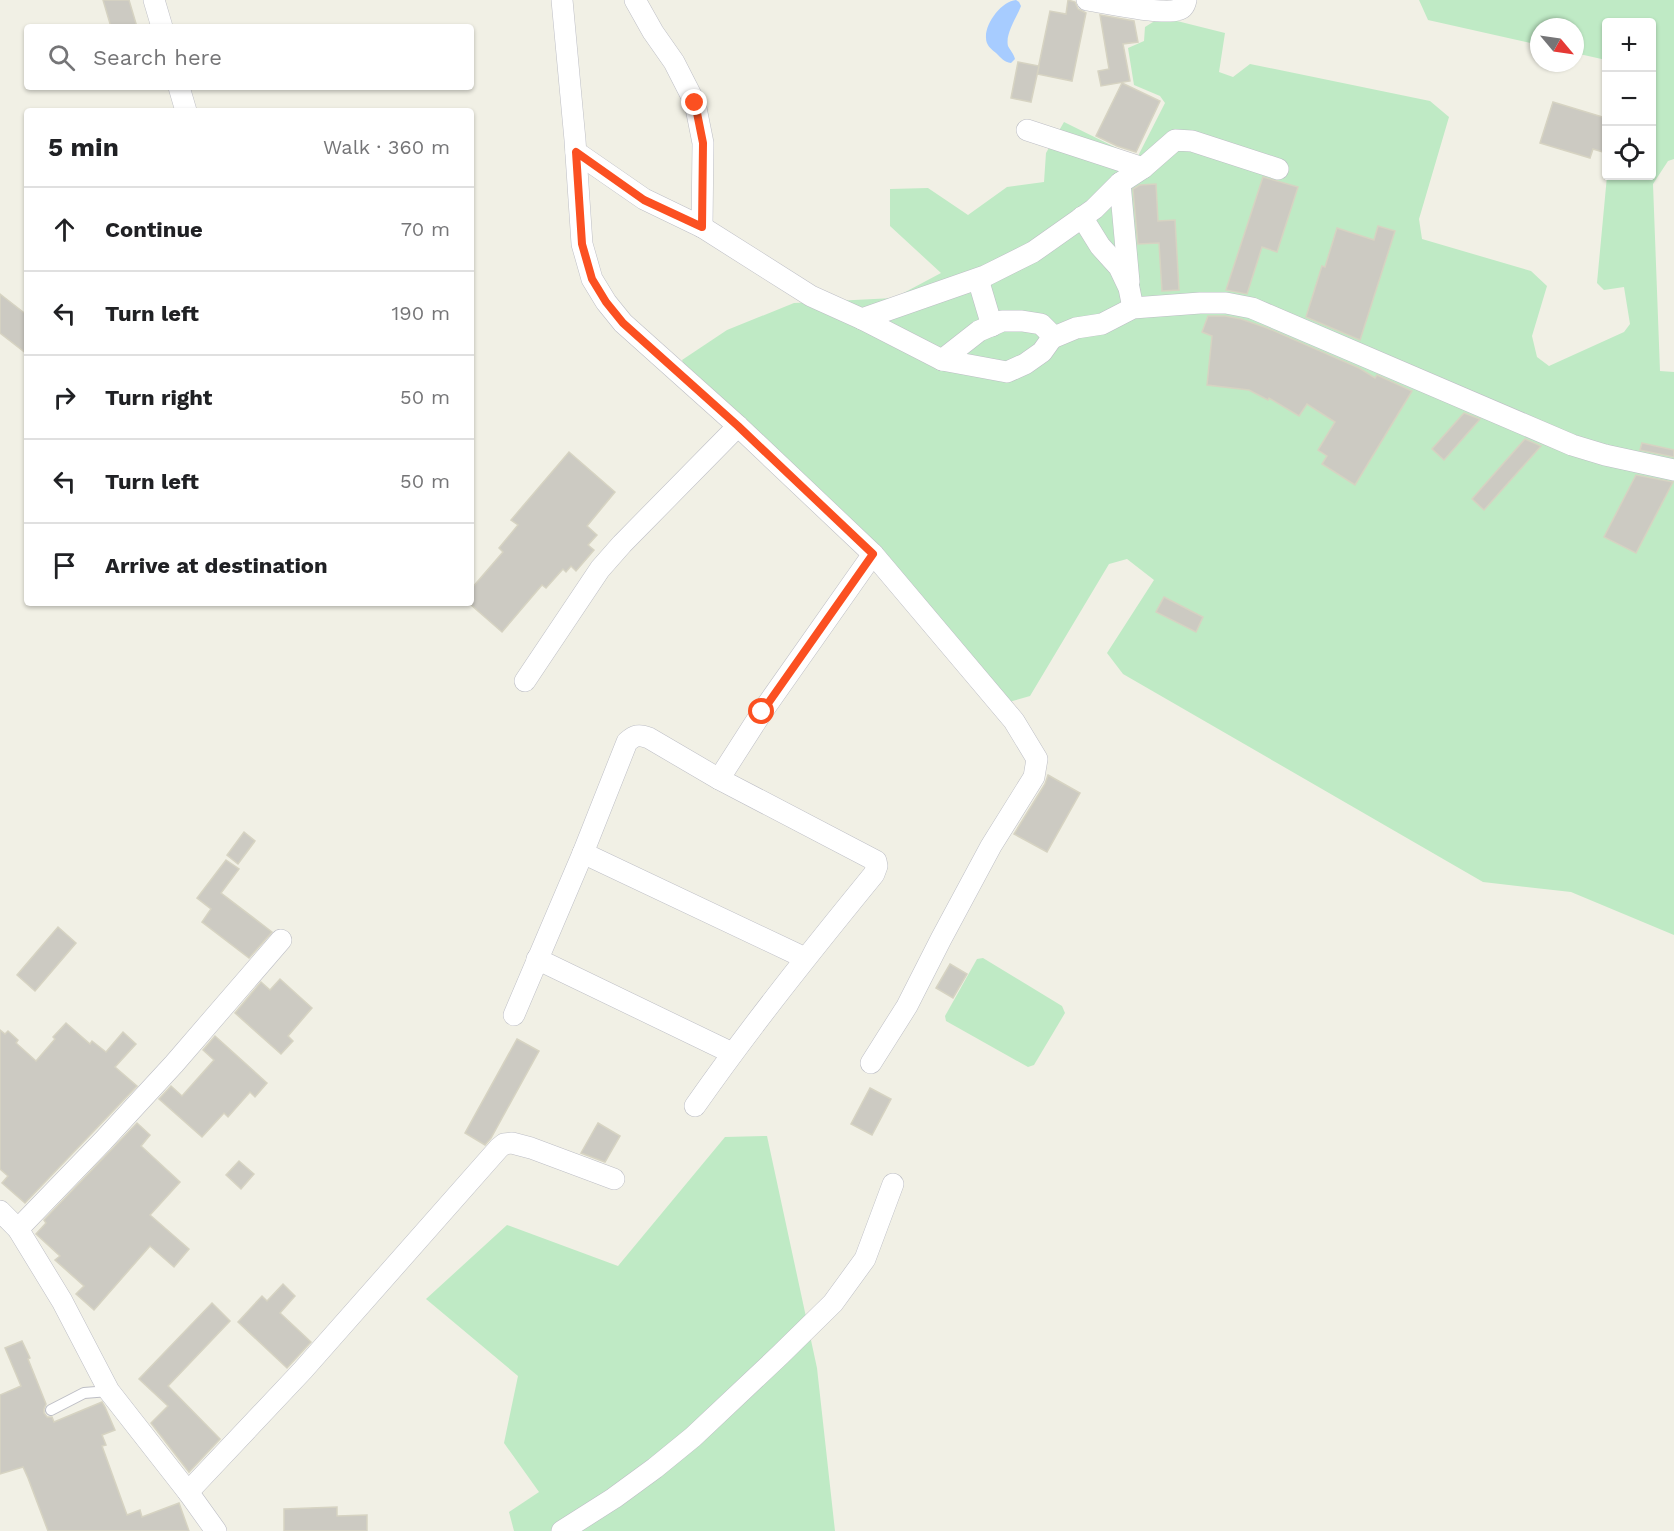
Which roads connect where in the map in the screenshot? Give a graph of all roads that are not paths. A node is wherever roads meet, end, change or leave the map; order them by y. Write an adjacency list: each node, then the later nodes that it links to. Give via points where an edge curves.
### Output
1 (154, 0): 6 (street)
2 (562, 0): 10 (street)
3 (635, 0): 15 (street, via 695,103 703,143)
4 (1087, 0): 5 (street, via 1165,11 1178,10)
5 (1186, 0)
6 (161, 24)
7 (180, 90): 8 (street)
8 (185, 108)
9 (1027, 130): 11 (street)
10 (576, 152): 15 (street, via 644,200); 22 (street, via 582,244 592,279 623,323)
11 (1143, 168): 12 (street, via 1175,140 1192,141); 13 (street)
12 (1278, 169)
13 (1120, 183): 14 (street); 17 (street)
14 (1082, 217): 16 (street, via 1033,252); 17 (street, via 1119,267)
15 (702, 227): 18 (street, via 811,296)
16 (978, 279): 18 (street); 19 (street)
17 (1131, 298): 20 (street, via 1102,324); 23 (street, via 1252,308 1572,445)
18 (862, 319): 21 (street)
19 (992, 326): 20 (street, via 1002,321 1041,324); 21 (street, via 979,331)
20 (1054, 337): 21 (street, via 1042,352 1007,372)
21 (942, 360)
22 (738, 426): 24 (street); 25 (street, via 600,569)
23 (1674, 470)
24 (873, 554): 26 (street); 33 (street, via 1014,721 1037,759 1034,777 991,846 907,1006)
25 (525, 681)
26 (719, 779): 27 (street, via 649,738 634,735 621,755); 29 (street, via 876,861 874,874)
27 (583, 853): 29 (street); 30 (street)
28 (281, 940): 38 (street, via 174,1065)
29 (805, 958): 32 (street)
30 (537, 959): 31 (street); 32 (street)
31 (514, 1015)
32 (732, 1053): 34 (street)
33 (872, 1063)
34 (695, 1106)
35 (614, 1179): 41 (street, via 531,1148 504,1144)
36 (893, 1184): 43 (street, via 865,1259 833,1303 693,1437 656,1468)
37 (0, 1211): 38 (street)
38 (18, 1229): 39 (street, via 62,1301)
39 (109, 1391): 40 (lane, via 84,1393); 41 (street)
40 (51, 1410)
41 (189, 1492): 42 (street)
42 (216, 1531)
43 (562, 1531)

